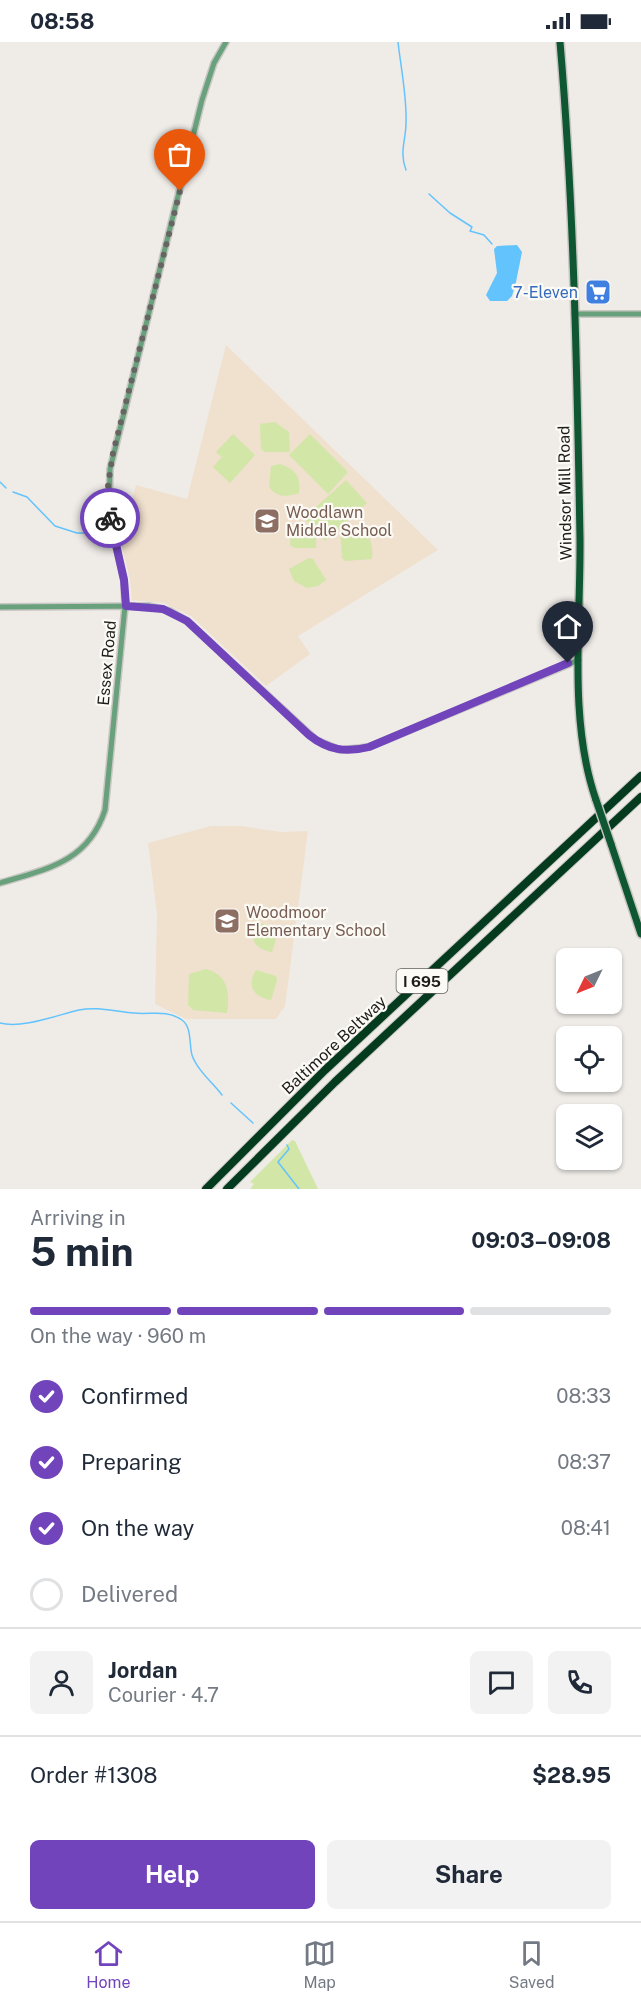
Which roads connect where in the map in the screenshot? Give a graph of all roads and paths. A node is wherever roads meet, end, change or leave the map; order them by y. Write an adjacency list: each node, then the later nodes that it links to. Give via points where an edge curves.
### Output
1 (226, 42): 5 (street, Essex Road, via 210,73 113,453 109,516)
2 (560, 42): 3 (main road, Windsor Mill Road, via 571,188)
3 (574, 314): 4 (street); 7 (main road, Windsor Mill Road)
4 (641, 314)
5 (126, 606): 6 (street); 7 (street, via 149,606 178,615 309,735 339,750 369,747); 10 (street, Essex Road, via 108,788 101,821 91,839 67,860)
6 (0, 607)
7 (579, 660): 11 (main road, Windsor Mill Road, bridge, via 585,760)
8 (641, 777): 12 (highway, Baltimore Beltway / I 695, via 317,1078)
9 (641, 797): 13 (highway, Baltimore Beltway / I 695, via 335,1082)
10 (0, 883)
11 (641, 934)
12 (206, 1189)
13 (227, 1189)

